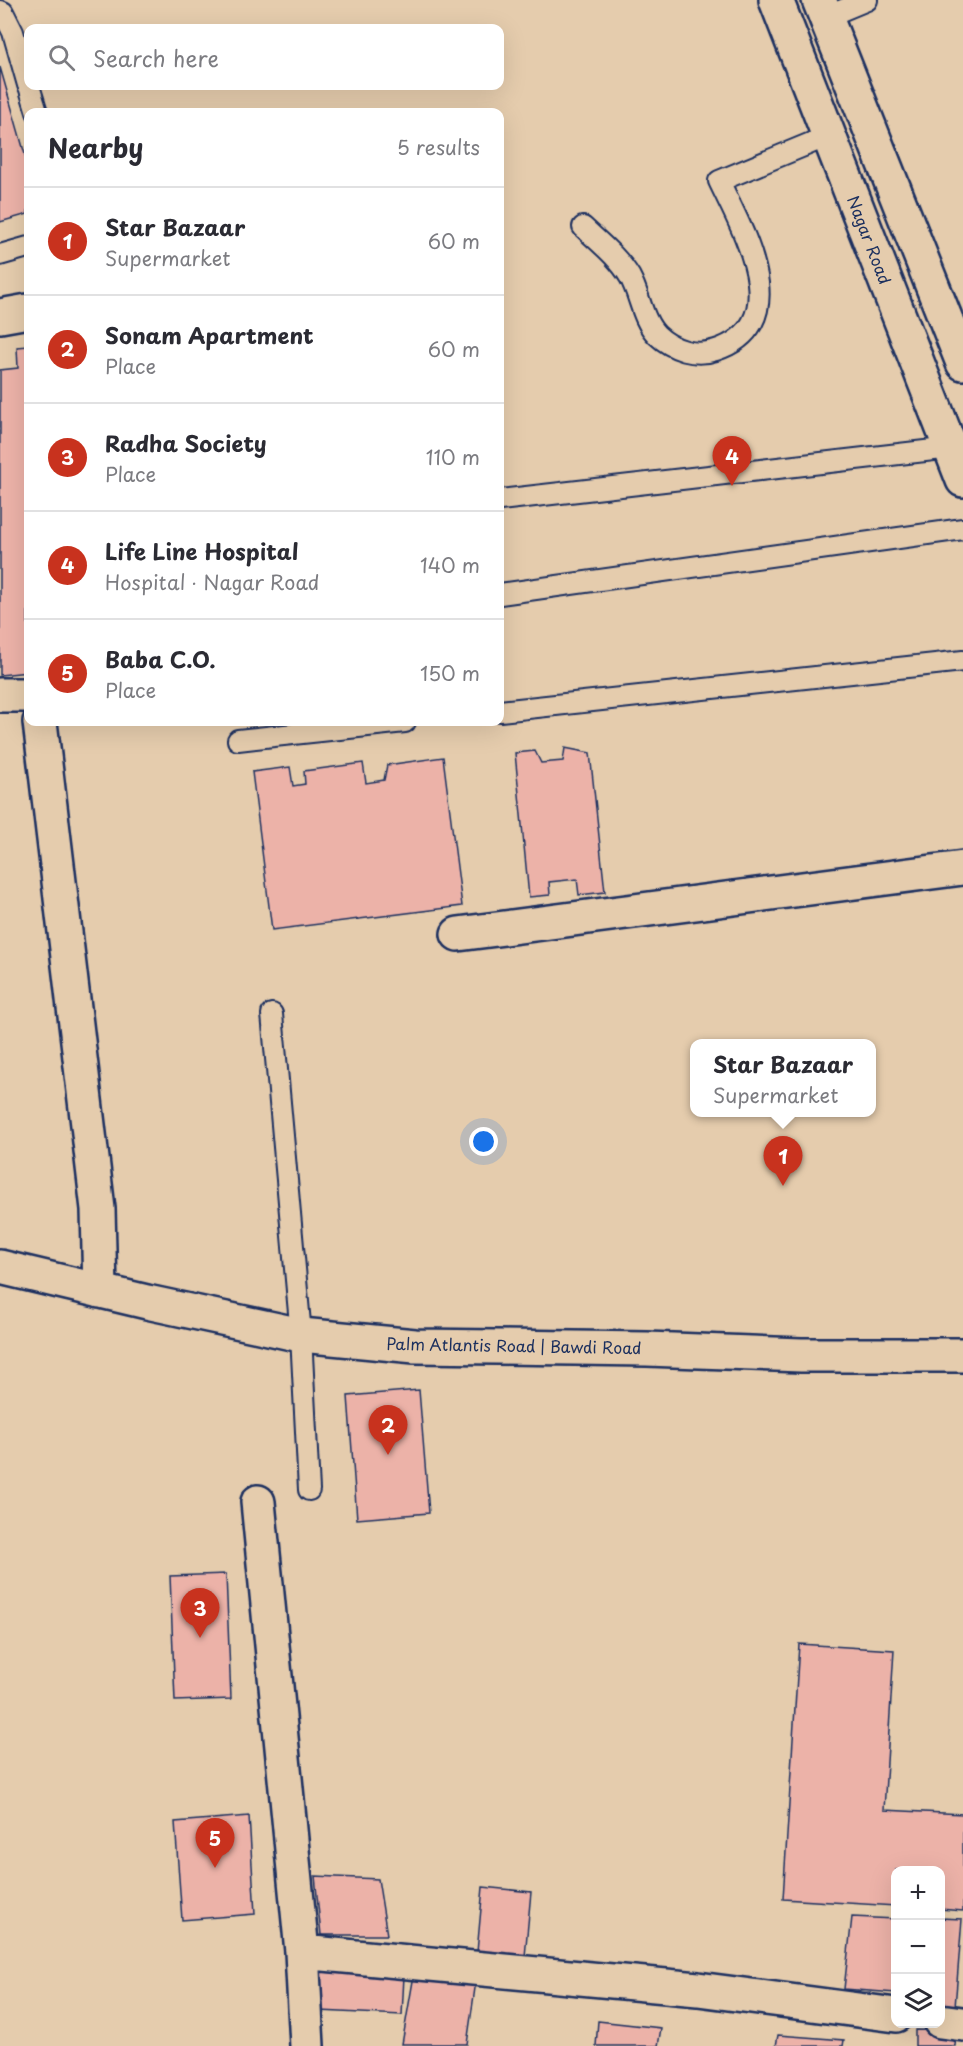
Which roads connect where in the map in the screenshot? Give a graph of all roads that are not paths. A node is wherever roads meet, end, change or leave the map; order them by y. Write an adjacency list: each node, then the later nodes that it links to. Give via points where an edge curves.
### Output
1 (776, 0): 8 (main road, Nagar Road)
2 (867, 0): 3 (lane)
3 (822, 9): 14 (main road)
4 (0, 11): 5 (lane, via 13,32)
5 (24, 68)
6 (30, 90): 7 (lane)
7 (35, 108)
8 (828, 136): 9 (lane, via 719,181 759,280 759,307 736,341 716,351 694,354 676,348 656,334 631,279 617,259); 15 (main road, Nagar Road)
9 (583, 227)
10 (24, 248): 11 (lane)
11 (0, 255)
12 (24, 312): 13 (main road)
13 (0, 316)
14 (963, 363)
15 (951, 448): 16 (main road, Nagar Road); 17 (lane)
16 (963, 480)
17 (504, 500)
18 (963, 529): 19 (lane)
19 (504, 593)
20 (963, 661): 23 (lane)
21 (0, 695): 22 (main road)
22 (24, 695)
23 (504, 711)
24 (40, 726): 31 (main road, via 98,1209)
25 (368, 726): 26 (lane)
26 (238, 740)
27 (963, 868): 28 (main road)
28 (458, 934)
29 (272, 1014): 32 (lane)
30 (0, 1267): 31 (main road, Palm Atlantis Road | Bawdi Road)
31 (100, 1291): 32 (main road, Palm Atlantis Road | Bawdi Road)
32 (301, 1335): 33 (main road, Palm Atlantis Road | Bawdi Road, via 415,1346); 34 (lane)
33 (963, 1355)
34 (309, 1491)
35 (258, 1502): 36 (main road)
36 (302, 1952): 37 (main road, via 698,1989); 40 (main road)
37 (891, 2014)
38 (945, 2022): 39 (main road)
39 (963, 2024)
40 (307, 2046)

